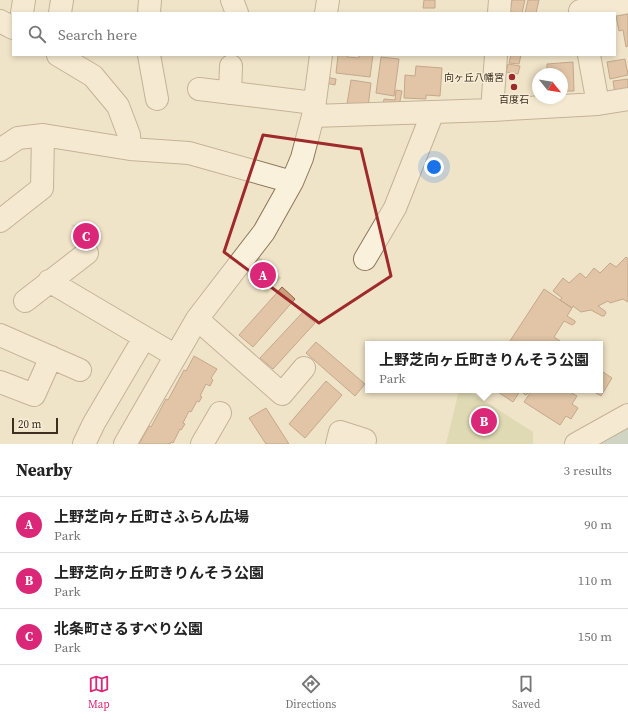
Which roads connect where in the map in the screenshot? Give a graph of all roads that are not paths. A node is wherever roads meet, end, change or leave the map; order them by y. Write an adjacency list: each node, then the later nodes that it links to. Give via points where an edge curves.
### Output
1 (24, 0): 9 (street)
2 (62, 0): 10 (street)
3 (150, 0): 11 (street)
4 (232, 0): 12 (street)
5 (328, 0): 13 (street)
6 (500, 0): 14 (street)
7 (628, 2): 8 (street)
8 (580, 8)
9 (22, 12)
10 (60, 12)
11 (149, 12)
12 (237, 12)
13 (326, 12)
14 (499, 12)
15 (0, 21): 16 (street)
16 (12, 27)
17 (60, 56): 32 (street, via 94,76 118,106 129,135)
18 (149, 56): 25 (street)
19 (320, 56): 28 (street)
20 (496, 56): 29 (street)
21 (589, 56): 27 (street)
22 (231, 66): 24 (street)
23 (199, 89): 24 (street)
24 (230, 93): 28 (street)
25 (157, 99)
26 (628, 99): 27 (street)
27 (598, 104): 29 (street)
28 (313, 110): 30 (street); 34 (street, via 302,158)
29 (492, 110): 30 (street)
30 (433, 112): 37 (street, via 395,208)
31 (43, 135): 32 (street); 33 (street, via 18,138); 35 (street, via 42,188)
32 (130, 149): 34 (street, via 189,153)
33 (0, 150)
34 (292, 182): 40 (street, via 264,232)
35 (0, 221)
36 (87, 253): 38 (street)
37 (365, 259)
38 (49, 282): 39 (street); 42 (street)
39 (25, 301)
40 (197, 320): 43 (street); 45 (street, via 282,394)
41 (0, 336): 44 (street)
42 (144, 338): 43 (street); 50 (street)
43 (176, 356): 51 (street)
44 (51, 357): 46 (street); 47 (street, via 34,395)
45 (304, 368)
46 (80, 370)
47 (0, 382)
48 (220, 413): 52 (street)
49 (628, 415): 55 (street)
50 (84, 444)
51 (125, 444)
52 (202, 444)
53 (337, 444): 54 (street, via 340,432 365,440)
54 (364, 444)
55 (576, 444)

